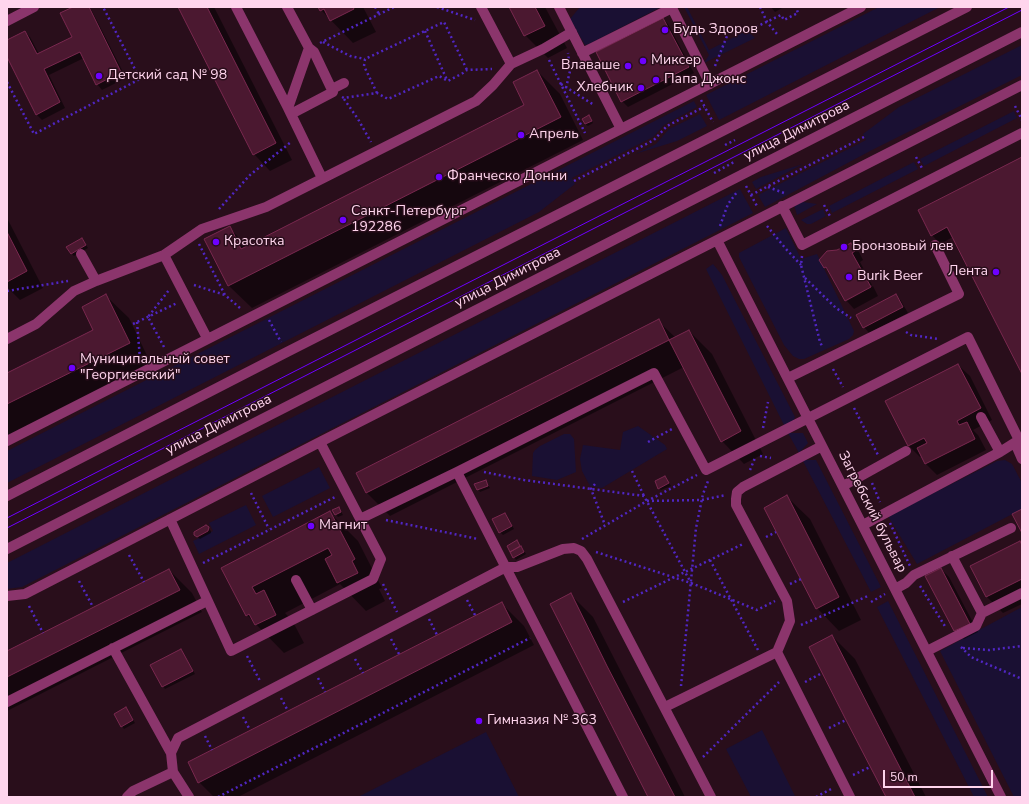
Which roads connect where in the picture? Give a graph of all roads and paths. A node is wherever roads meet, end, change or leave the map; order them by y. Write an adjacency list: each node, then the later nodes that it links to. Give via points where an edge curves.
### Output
1 (34, 7): 15 (street)
2 (103, 7): 33 (path, via 140,79 34,134)
3 (236, 7): 47 (street)
4 (287, 7): 25 (street)
5 (375, 7): 14 (path)
6 (394, 7): 14 (path)
7 (437, 7): 16 (path)
8 (481, 7): 29 (street)
9 (559, 7): 21 (street)
10 (760, 7): 17 (path)
11 (796, 7): 17 (path, via 798,13 784,20 781,14)
12 (861, 7): 36 (street)
13 (967, 7): 91 (street)
14 (379, 14): 24 (path)
15 (7, 21)
16 (480, 22)
17 (768, 22): 18 (path); 23 (path)
18 (756, 28)
19 (425, 31): 28 (path); 31 (path, via 444,22); 32 (path)
20 (730, 31): 30 (path)
21 (572, 32): 26 (street); 27 (street); 38 (path, via 568,48 570,71)
22 (1022, 32): 131 (street, улица Димитрова)
23 (777, 34)
24 (323, 41): 25 (path); 28 (path, via 350,56)
25 (309, 48): 39 (street, via 314,52); 47 (street)
26 (543, 48): 29 (street); 35 (path)
27 (582, 53): 36 (street, via 672,8); 50 (street)
28 (365, 59): 41 (path, via 364,66)
29 (511, 64): 31 (path); 55 (street, via 476,101)
30 (714, 66)
31 (467, 70): 32 (path)
32 (448, 81): 41 (path, via 439,76 388,99)
33 (7, 82)
34 (344, 83): 39 (street)
35 (560, 84): 38 (path); 40 (path)
36 (710, 84): 50 (street)
37 (1022, 85): 63 (street)
38 (566, 87): 40 (path); 45 (path)
39 (333, 90): 42 (path); 47 (street)
40 (565, 92): 51 (path)
41 (377, 94): 42 (path)
42 (344, 98): 55 (path)
43 (700, 98): 46 (path)
44 (1015, 106): 48 (path)
45 (598, 107)
46 (704, 107): 49 (path); 59 (path, via 667,126 654,140)
47 (290, 111): 53 (street)
48 (1022, 120)
49 (713, 123)
50 (621, 129): 81 (street)
51 (585, 133)
52 (1022, 133): 63 (street, via 802,245)
53 (301, 134): 58 (street); 65 (path, via 250,175)
54 (864, 138): 60 (path)
55 (376, 151): 58 (street)
56 (734, 162): 57 (path)
57 (714, 173)
58 (322, 178): 66 (street, via 266,207)
59 (574, 181)
60 (768, 187): 61 (path); 62 (path)
61 (788, 194)
62 (751, 195): 64 (path); 68 (path, via 745,186 737,192 728,204)
63 (782, 206): 68 (street)
64 (759, 210)
65 (217, 212)
66 (202, 229): 71 (street); 78 (path, via 198,242)
67 (770, 232): 72 (path)
68 (718, 235): 93 (street, Загребский бульвар); 98 (street)
69 (935, 245): 85 (street, via 959,294)
70 (81, 254): 76 (street)
71 (164, 255): 73 (street); 76 (street)
72 (801, 265)
73 (176, 278): 78 (path); 79 (street); 82 (path)
74 (805, 278): 83 (path, via 836,308)
75 (75, 279): 77 (path)
76 (96, 280): 88 (street, via 74,291 36,324)
77 (7, 291)
78 (226, 295): 80 (path)
79 (187, 298): 82 (path); 87 (street)
80 (240, 308)
81 (264, 310): 87 (street); 91 (path)
82 (148, 317): 84 (path); 90 (path)
83 (852, 318)
84 (137, 322): 86 (path); 92 (path)
85 (898, 323): 89 (path, via 912,334); 93 (street)
86 (132, 324)
87 (207, 338): 97 (street)
88 (7, 339)
89 (958, 342): 95 (street); 100 (street, via 968,337 1019,440)
90 (164, 346)
91 (287, 352): 118 (street)
92 (140, 358)
93 (788, 378): 95 (street, Загребский бульвар)
94 (981, 417): 104 (street)
95 (808, 419): 101 (street, Загребский бульвар); 103 (street)
96 (682, 424): 99 (path); 107 (street); 108 (street, via 654,373)
97 (7, 441)
98 (320, 442): 115 (street); 124 (street)
99 (648, 442)
100 (1015, 443): 104 (street); 106 (street)
101 (822, 446): 113 (street, Загребский бульвар); 116 (street)
102 (906, 451): 111 (street)
103 (742, 452): 105 (path); 107 (street)
104 (1000, 452): 122 (street)
105 (776, 459)
106 (1022, 459)
107 (709, 468): 120 (path); 121 (path)
108 (458, 472): 123 (street); 130 (street)
109 (482, 472): 114 (path)
110 (632, 472): 119 (path)
111 (867, 473): 113 (street); 122 (path)
112 (595, 484): 114 (path)
113 (843, 486): 126 (street, Загребский бульвар)
114 (591, 489): 119 (path); 125 (path)
115 (346, 491): 123 (street); 128 (path)
116 (737, 492): 120 (path); 129 (street, via 736,505)
117 (251, 494): 128 (path)
118 (7, 496)
119 (644, 496): 121 (path)
120 (702, 500): 121 (path); 138 (path)
121 (647, 501): 125 (path); 140 (path)
122 (885, 513): 126 (street); 141 (path)
123 (363, 518): 130 (path); 139 (street, via 381,559)
124 (170, 519): 137 (street); 151 (street, via 26,594)
125 (605, 525): 132 (path, via 581,539)
126 (862, 525): 147 (street, Загребский бульвар)
127 (1011, 528): 134 (street)
128 (269, 529): 137 (path)
129 (754, 539): 135 (path); 152 (street)
130 (492, 542): 136 (street)
131 (7, 549)
132 (578, 550): 136 (street, via 563,549 517,567); 142 (path, via 592,550); 159 (street, via 587,559)
133 (129, 555): 145 (path)
134 (952, 556): 141 (street); 162 (street)
135 (710, 560): 138 (path); 154 (path)
136 (506, 567): 148 (street); 168 (street)
137 (192, 568): 155 (street)
138 (692, 569): 140 (path); 146 (path)
139 (376, 571): 160 (street, via 373,578); 165 (path)
140 (686, 572): 142 (path); 146 (path)
141 (914, 575): 147 (street); 170 (path)
142 (675, 577): 146 (path); 159 (path)
143 (296, 580): 160 (street)
144 (79, 581): 158 (path)
145 (144, 582)
146 (691, 583): 154 (path); 186 (path, via 680,689)
147 (895, 589): 176 (street, Загребский бульвар)
148 (462, 590): 161 (street); 163 (path)
149 (1022, 593): 162 (street)
150 (885, 594): 156 (path)
151 (7, 596)
152 (784, 596): 154 (path, via 757,610); 164 (street)
153 (868, 596): 164 (path, via 803,626)
154 (732, 599): 179 (path)
155 (207, 601): 171 (street, via 231,651); 173 (street)
156 (871, 602)
157 (29, 606): 167 (path)
158 (93, 607)
159 (612, 607): 188 (street)
160 (312, 610): 171 (street)
161 (424, 610): 165 (street); 169 (path)
162 (982, 614): 170 (street, via 976,626)
163 (475, 616)
164 (790, 621): 177 (street)
165 (401, 622): 166 (street)
166 (387, 629): 175 (street); 178 (path)
167 (43, 633)
168 (540, 633): 198 (path); 199 (street)
169 (437, 635)
170 (953, 638): 174 (path); 176 (street)
171 (242, 646): 185 (path)
172 (1022, 646): 174 (path, via 989,650)
173 (113, 648): 187 (street); 191 (street)
174 (962, 648): 183 (path, via 970,657)
175 (350, 649): 181 (path); 185 (street)
176 (927, 651): 203 (street, Загребский бульвар)
177 (777, 652): 179 (street); 180 (street)
178 (399, 654)
179 (762, 660): 186 (street, via 732,679)
180 (788, 672): 184 (street); 192 (path)
181 (362, 673)
182 (822, 673): 184 (path)
183 (1022, 679)
184 (795, 687): 190 (street)
185 (266, 692): 191 (street, via 178,738)
186 (685, 697): 188 (street)
187 (7, 702)
188 (665, 707): 192 (street)
189 (846, 720): 190 (path)
190 (818, 733): 195 (street)
191 (171, 753): 194 (street)
192 (695, 765): 200 (street)
193 (870, 767): 195 (path)
194 (173, 772): 196 (street, via 132,791); 197 (street)
195 (843, 782): 201 (path); 202 (street)
196 (127, 797)
197 (189, 797)
198 (218, 797)
199 (623, 797)
200 (711, 797)
201 (816, 797)
202 (850, 797)
203 (1002, 797)

